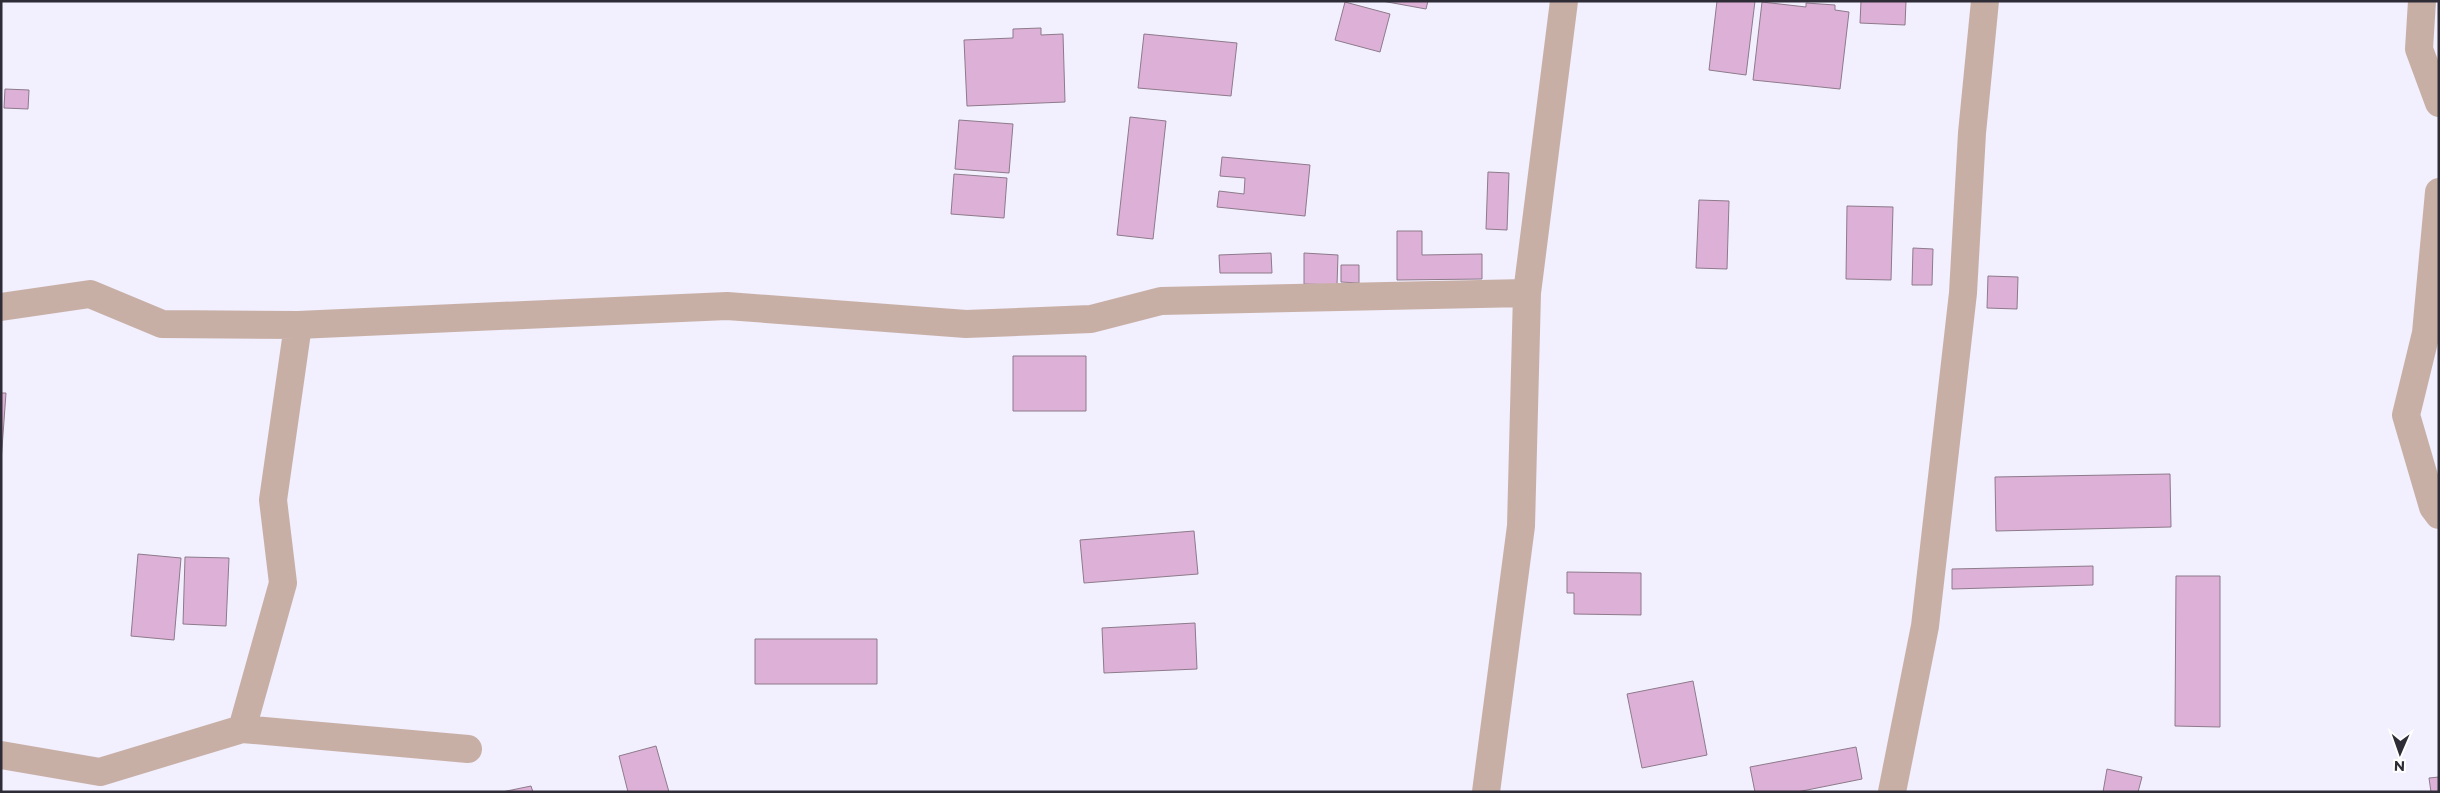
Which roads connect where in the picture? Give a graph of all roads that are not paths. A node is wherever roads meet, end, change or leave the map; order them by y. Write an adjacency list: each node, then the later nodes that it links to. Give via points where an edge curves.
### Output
1 (1564, 1): 6 (street)
2 (1985, 1): 14 (street, via 1972,133 1963,293 1925,626)
3 (2422, 1): 4 (street, via 2419,49)
4 (2439, 103)
5 (2439, 192): 9 (street, via 2426,333 2406,415 2433,507)
6 (1527, 293): 8 (street, via 1161,301 1091,319 966,324 727,306); 13 (street, via 1521,526)
7 (1, 307): 8 (street, via 90,294 162,324)
8 (298, 325): 10 (street, via 273,500 283,583)
9 (2439, 515)
10 (242, 729): 11 (street); 12 (street, via 100,772)
11 (468, 749)
12 (1, 755)
13 (1486, 792)
14 (1892, 792)

